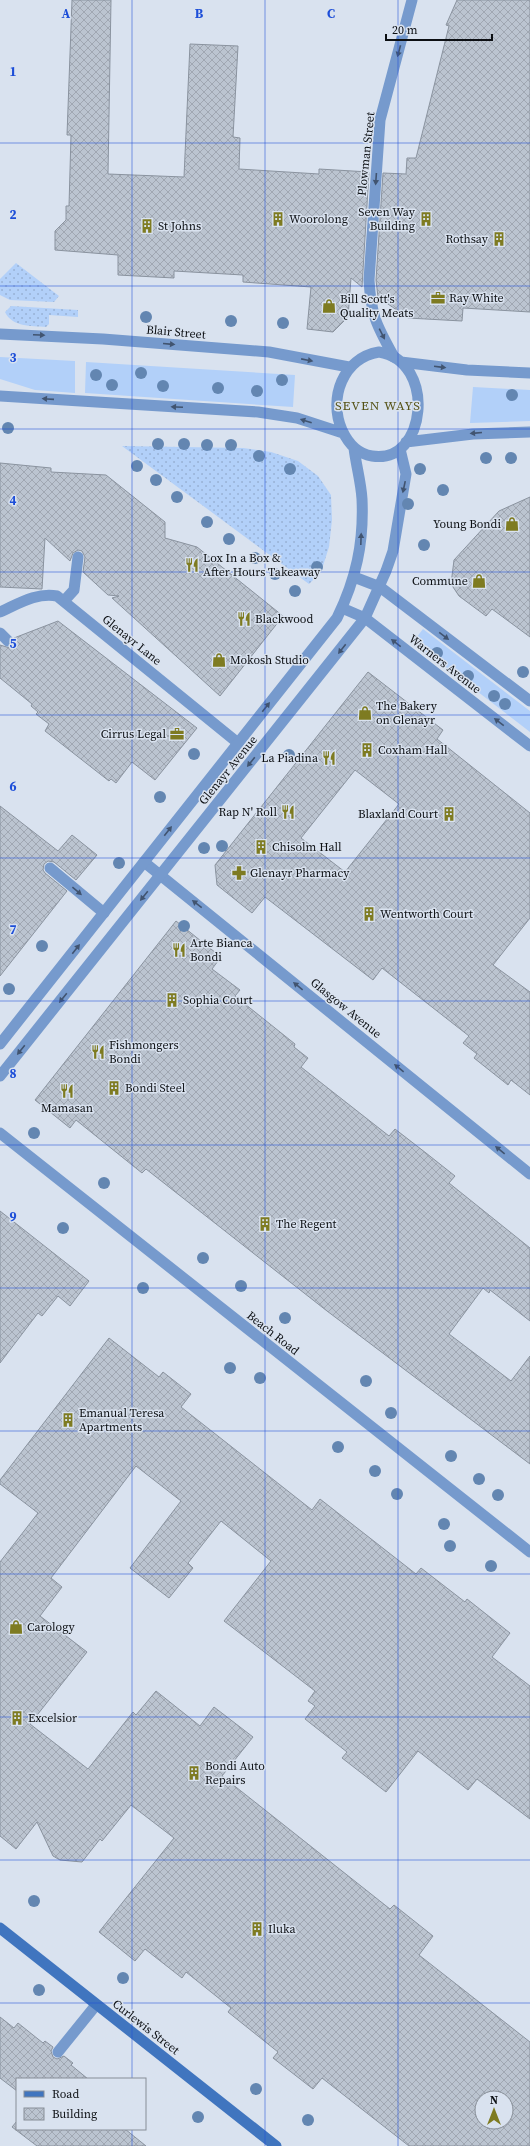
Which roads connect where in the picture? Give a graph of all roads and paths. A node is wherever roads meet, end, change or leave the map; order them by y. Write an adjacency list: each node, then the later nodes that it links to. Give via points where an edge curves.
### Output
1 (412, 0): 3 (street, Plowman Street, one-way to 3, via 380,120 370,272 370,305 374,318)
2 (0, 334): 4 (street, Blair Street, one-way to 4, via 269,352)
3 (398, 359): 4 (street, via 386,353 371,353); 5 (street, one-way to 5, via 468,370); 9 (street, via 412,376 418,395 415,425)
4 (349, 367): 8 (street, via 340,384 336,404)
5 (530, 374)
6 (0, 396): 8 (street, one-way to 6, via 297,418 258,412)
7 (530, 432): 9 (street, one-way to 9, via 480,433)
8 (343, 433): 10 (street)
9 (403, 446): 10 (street, via 385,456 377,457 361,453); 13 (street, Glenayr Avenue, one-way to 13, via 406,474 393,551)
10 (354, 448): 12 (street, Glenayr Avenue, one-way to 10, via 361,545 362,498)
11 (78, 557): 14 (street, via 74,590)
12 (354, 577): 13 (street, Warners Avenue); 15 (street, Glenayr Avenue)
13 (380, 587): 17 (street, Glenayr Avenue); 20 (street, Warners Avenue, one-way to 20)
14 (64, 601): 16 (street, Glenayr Lane, via 58,596 47,594); 21 (street, Glenayr Lane)
15 (342, 608): 17 (street, Warners Avenue); 21 (street, Glenayr Avenue, one-way to 15, via 337,618)
16 (0, 612)
17 (365, 618): 22 (street, Warners Avenue, one-way to 17); 25 (street, Glenayr Avenue, one-way to 25)
18 (0, 633): 19 (street)
19 (8, 641)
20 (530, 701)
21 (238, 743): 23 (street, Glenayr Avenue, one-way to 21)
22 (530, 746)
23 (144, 862): 25 (street, Glasgow Avenue); 26 (street, Glenayr Avenue)
24 (50, 868): 26 (street, one-way to 26)
25 (161, 875): 28 (street, Glenayr Avenue, one-way to 28); 30 (street, Glasgow Avenue, one-way to 25)
26 (104, 913): 27 (street, Glenayr Avenue, one-way to 26)
27 (0, 1044)
28 (0, 1076)
29 (0, 1133): 31 (street, Beach Road)
30 (530, 1174)
31 (530, 1552)
32 (0, 1928): 33 (main road, Curlewis Street)
33 (96, 2005): 34 (street); 35 (main road, Curlewis Street)
34 (58, 2052)
35 (276, 2146)

